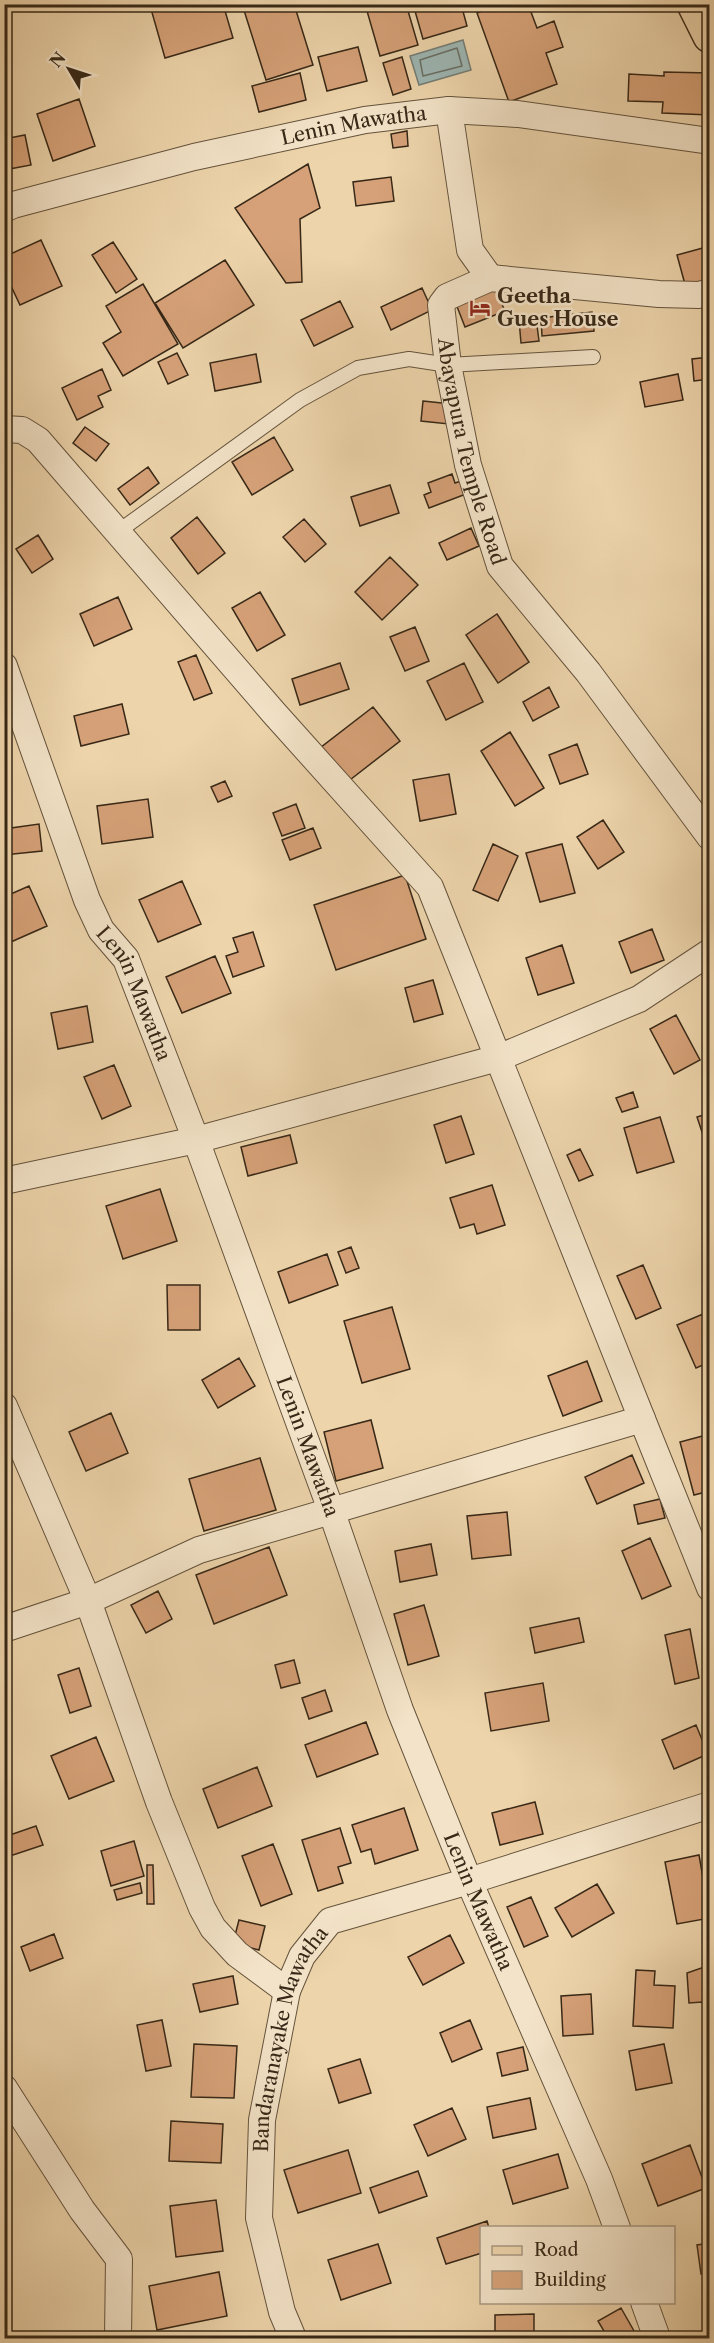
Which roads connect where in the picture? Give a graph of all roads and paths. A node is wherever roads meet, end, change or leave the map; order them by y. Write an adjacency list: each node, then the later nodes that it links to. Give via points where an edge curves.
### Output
1 (694, 4): 2 (main road)
2 (710, 36)
3 (449, 110): 4 (street, Lenin Mawatha, via 518,114); 5 (street, Lenin Mawatha, via 365,120 194,157); 6 (street, via 470,250)
4 (710, 141)
5 (4, 209)
6 (490, 279): 7 (street, Abayapura Temple Road, via 659,294); 9 (street, Abayapura Temple Road, via 447,297 441,305)
7 (710, 292)
8 (593, 357): 9 (lane)
9 (448, 365): 11 (lane, via 409,359 358,368 300,400); 13 (street, Abayapura Temple Road, via 468,465 500,566 588,672)
10 (4, 429): 11 (street, via 22,430 38,440)
11 (119, 531): 15 (street, via 274,713 430,887)
12 (4, 666): 16 (street, Lenin Mawatha, via 87,900 101,930 126,959)
13 (710, 837)
14 (710, 952): 15 (street, via 639,999)
15 (498, 1058): 16 (street); 19 (street)
16 (196, 1140): 17 (street); 20 (street, Lenin Mawatha)
17 (4, 1181)
18 (4, 1406): 22 (street)
19 (642, 1419): 20 (street); 21 (street)
20 (331, 1510): 22 (street, via 200,1550); 25 (street, Lenin Mawatha, via 400,1710)
21 (710, 1588)
22 (88, 1601): 23 (street); 26 (street, via 159,1802 202,1908 213,1928 237,1954)
23 (4, 1629)
24 (710, 1805): 25 (street, Bandaranayake Mawatha)
25 (469, 1881): 26 (street, Bandaranayake Mawatha, via 330,1921 302,1956); 28 (street, Lenin Mawatha)
26 (287, 1991): 31 (street, Bandaranayake Mawatha, via 262,2120 259,2218 282,2312)
27 (4, 2088): 30 (street, via 82,2210 119,2259)
28 (616, 2226)
29 (645, 2304): 32 (street)
30 (118, 2338)
31 (293, 2338)
32 (657, 2338)

